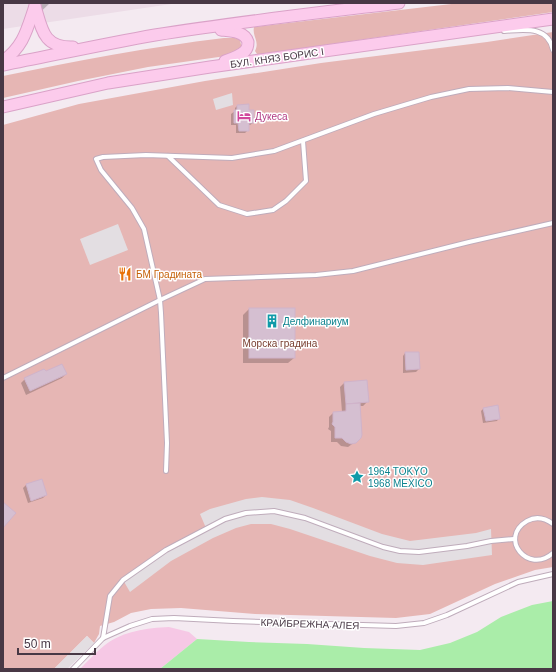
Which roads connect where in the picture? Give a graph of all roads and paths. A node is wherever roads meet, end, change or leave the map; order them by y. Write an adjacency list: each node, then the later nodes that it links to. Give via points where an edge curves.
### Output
1 (399, 3): 3 (main road)
2 (553, 19): 4 (main road, БУЛ. КНЯЗ БОРИС I)
3 (206, 28): 5 (main road); 9 (main road, via 238,32 248,42 245,52)
4 (462, 32): 6 (lane, via 538,31 548,37); 9 (main road, БУЛ. КНЯЗ БОРИС I)
5 (93, 46): 7 (main road, via 67,47 52,43 43,34 35,6 24,37 17,49); 8 (main road)
6 (553, 47)
7 (3, 61)
8 (3, 65)
9 (210, 68): 11 (main road, БУЛ. КНЯЗ БОРИС I, via 108,83)
10 (553, 92): 12 (lane, via 508,88 469,89 374,114)
11 (3, 107)
12 (303, 141): 13 (lane, via 274,151 232,158); 13 (lane, via 306,181 273,210 247,214 219,205)
13 (168, 155): 15 (lane, via 103,156 96,159 101,170 132,208 144,229)
14 (553, 223): 15 (lane, via 353,271 205,279)
15 (160, 300): 16 (lane); 17 (lane)
16 (3, 378)
17 (166, 471)
18 (553, 524): 19 (lane, via 539,518 530,519 516,530)
19 (514, 539): 20 (lane, via 522,555 530,560 548,558); 22 (lane, via 419,552 400,551 305,518 274,511 246,513 225,519 166,550 123,580 110,596)
20 (553, 553)
21 (553, 574): 22 (lane, КРАЙБРЕЖНА АЛЕЯ, via 518,582 424,624 396,626 174,618 152,619)
22 (103, 638): 23 (lane, КРАЙБРЕЖНА АЛЕЯ)
23 (73, 669)

